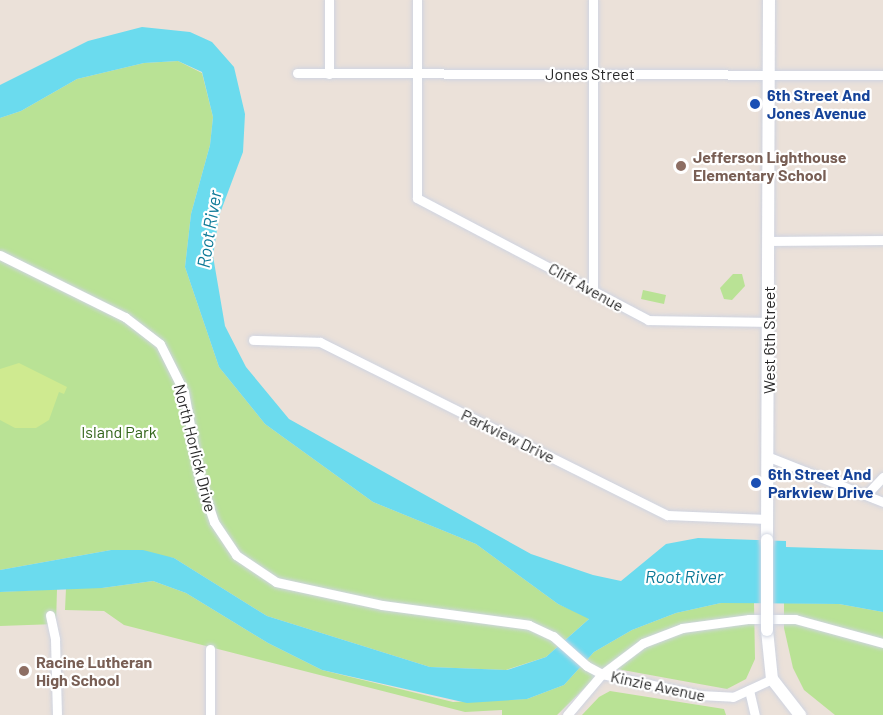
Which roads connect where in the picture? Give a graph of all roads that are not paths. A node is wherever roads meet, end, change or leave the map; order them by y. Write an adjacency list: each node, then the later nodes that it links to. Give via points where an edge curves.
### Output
1 (329, 0): 6 (street)
2 (417, 0): 7 (street)
3 (593, 0): 8 (street)
4 (769, 0): 9 (street, West 6th Street)
5 (297, 73): 6 (street, Jones Street)
6 (329, 74): 7 (street, Jones Street)
7 (417, 74): 8 (street, Jones Street); 14 (street, Cliff Avenue, via 417,198)
8 (593, 74): 9 (street, Jones Street); 14 (street)
9 (769, 75): 10 (street, Jones Street); 12 (street, West 6th Street)
10 (883, 75)
11 (883, 240): 12 (street)
12 (769, 241): 15 (street, West 6th Street)
13 (0, 255): 25 (street, North Horlick Drive, via 125,316 160,344 184,392 206,501 223,540 253,568 276,582 382,605 521,623 553,636)
14 (593, 289): 15 (street, Cliff Avenue, via 648,320)
15 (769, 322): 17 (street, West 6th Street)
16 (253, 340): 21 (street, Parkview Drive, via 320,342 667,515)
17 (769, 457): 19 (street); 21 (street, West 6th Street)
18 (883, 477): 19 (street)
19 (866, 495): 20 (street)
20 (883, 502)
21 (767, 519): 26 (street, West 6th Street, bridge, via 767,630)
22 (50, 615): 28 (street, via 55,639)
23 (883, 643): 25 (street, via 795,619 750,619 682,628 644,643)
24 (210, 649): 29 (street)
25 (602, 674): 27 (street, Kinzie Avenue, via 715,698); 30 (street)
26 (772, 679): 27 (street, Kinzie Avenue); 32 (street)
27 (748, 690): 31 (street)
28 (57, 715)
29 (210, 715)
30 (567, 715)
31 (755, 715)
32 (800, 715)

